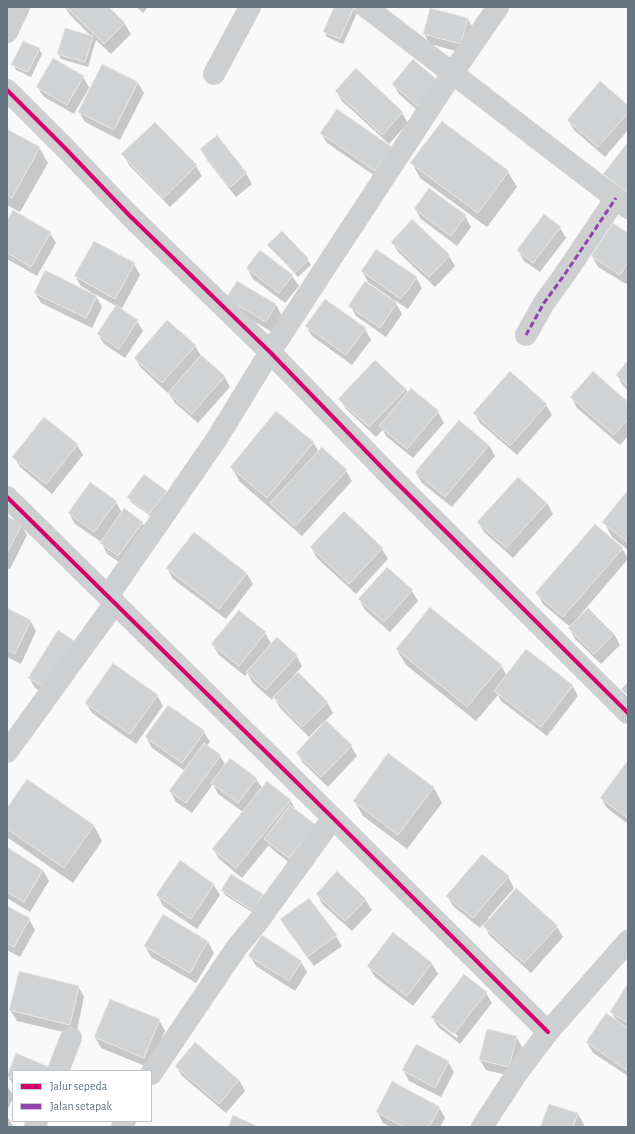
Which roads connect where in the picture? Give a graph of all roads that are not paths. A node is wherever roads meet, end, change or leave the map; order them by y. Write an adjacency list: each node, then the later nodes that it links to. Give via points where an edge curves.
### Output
1 (19, 7): 5 (street)
2 (250, 7): 6 (street)
3 (366, 7): 7 (street)
4 (498, 7): 7 (street)
5 (7, 32)
6 (214, 74)
7 (452, 74): 9 (street); 11 (street)
8 (7, 90): 11 (street, via 129,215)
9 (622, 203): 10 (street, via 565,274 544,303)
10 (526, 335)
11 (270, 352): 13 (street, via 216,440); 14 (street, via 393,479)
12 (7, 497): 13 (street)
13 (111, 599): 15 (street); 16 (street)
14 (628, 713)
15 (7, 752)
16 (333, 818): 18 (street); 21 (street, via 237,947)
17 (628, 941): 18 (street)
18 (548, 1032): 22 (street, via 517,1073)
19 (71, 1038): 20 (street)
20 (58, 1070)
21 (152, 1073)
22 (482, 1127)

